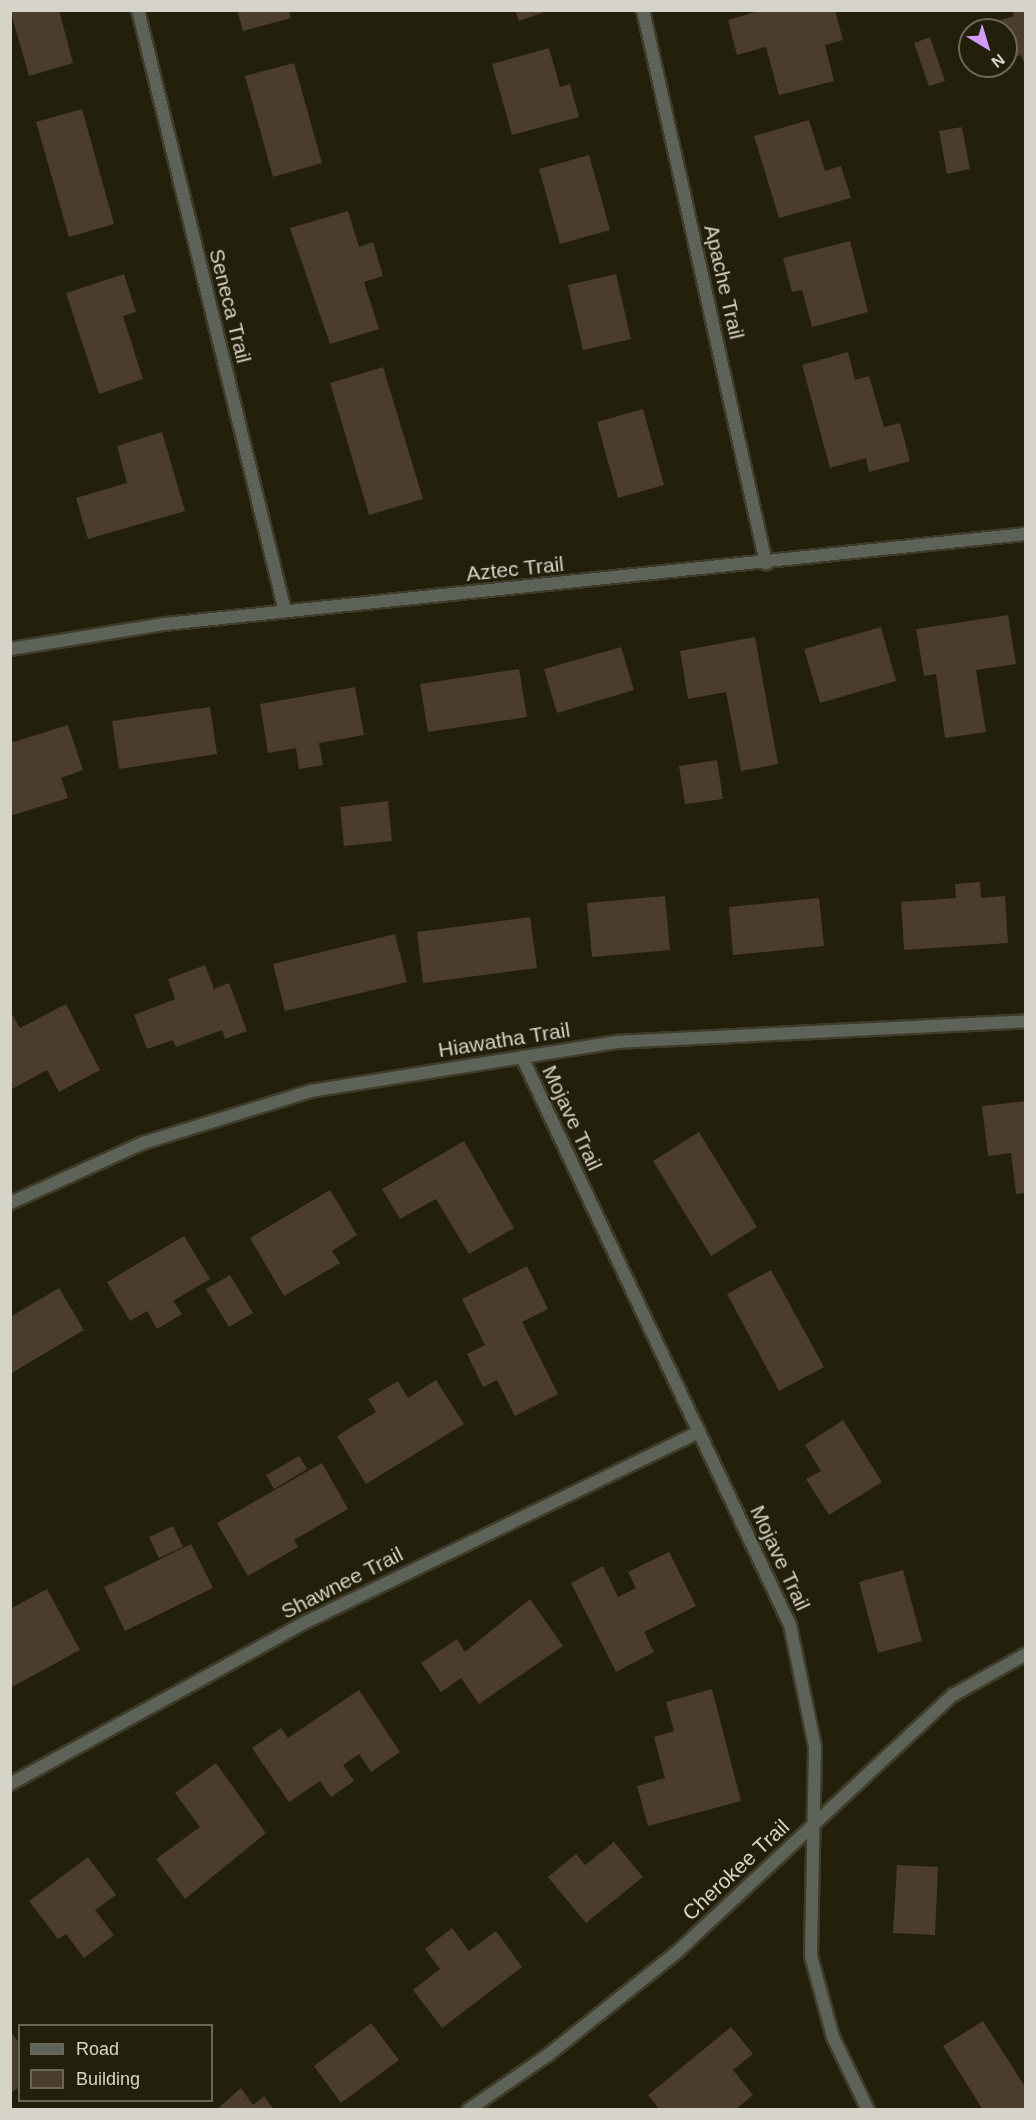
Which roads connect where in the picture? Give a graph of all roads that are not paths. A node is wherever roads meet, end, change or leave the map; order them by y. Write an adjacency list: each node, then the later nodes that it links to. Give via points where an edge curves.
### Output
1 (138, 10): 5 (street, Seneca Trail)
2 (643, 10): 4 (street, Apache Trail)
3 (1026, 534): 4 (street, Aztec Trail)
4 (766, 563): 5 (street, Aztec Trail)
5 (285, 611): 6 (street, Aztec Trail, via 165,624)
6 (10, 649)
7 (1026, 1021): 8 (street, Hiawatha Trail, via 617,1042)
8 (522, 1057): 9 (street, Hiawatha Trail, via 311,1091 143,1143); 10 (street, Mojave Trail)
9 (10, 1203)
10 (699, 1432): 12 (street, Shawnee Trail, via 306,1622); 13 (street, Mojave Trail, via 790,1624 815,1747)
11 (1026, 1654): 13 (street, Cherokee Trail, via 953,1695)
12 (10, 1784)
13 (813, 1825): 14 (street, Cherokee Trail, via 676,1953 548,2055); 15 (street, Mojave Trail, via 811,1956 833,2037)
14 (468, 2109)
15 (868, 2109)

